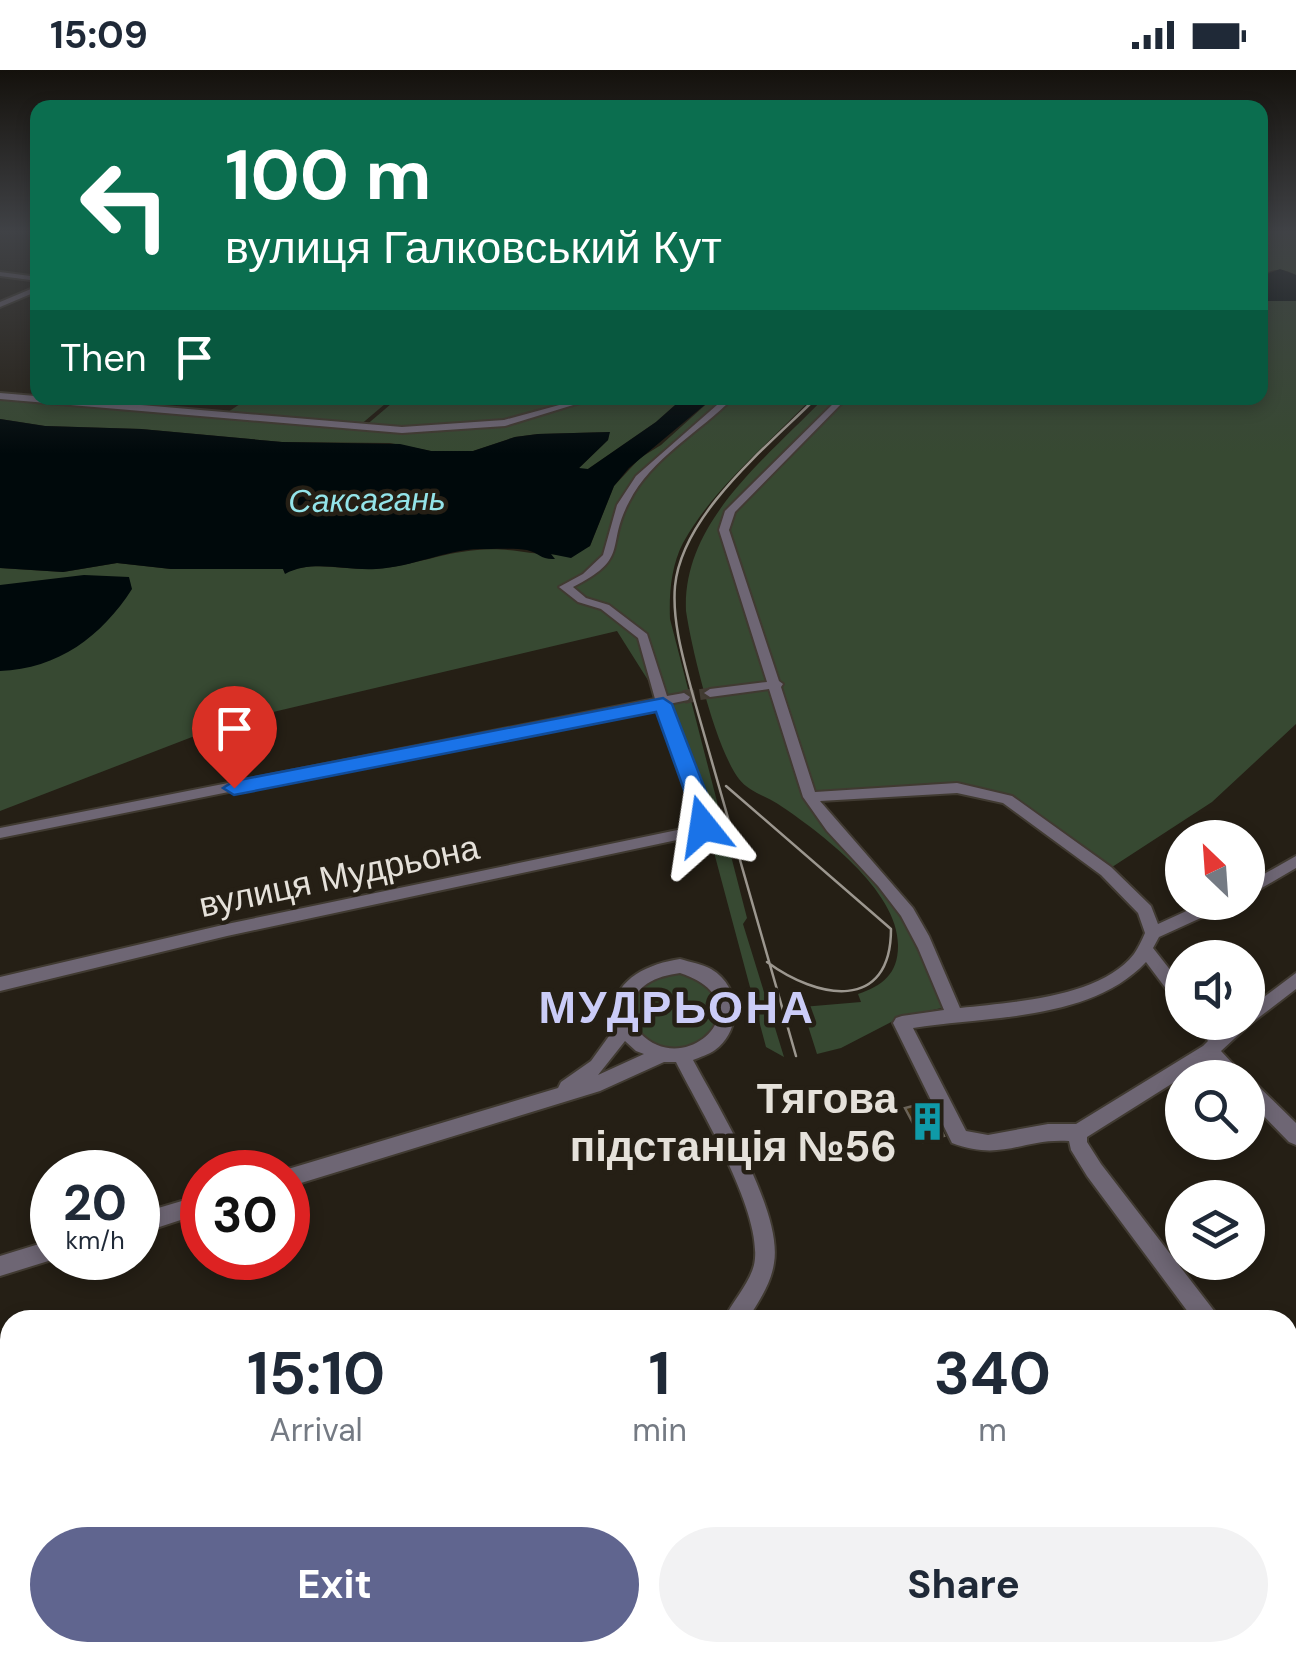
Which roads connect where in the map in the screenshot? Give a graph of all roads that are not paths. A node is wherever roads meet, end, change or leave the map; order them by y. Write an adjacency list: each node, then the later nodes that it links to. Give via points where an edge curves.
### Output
1 (0, 396): 2 (street)
2 (30, 399)
3 (106, 405): 4 (street, via 402,430 506,424)
4 (569, 405)
5 (721, 405): 10 (street, via 632,488 608,561 565,587 605,606 642,637)
6 (836, 405): 7 (street, via 724,520 732,562)
7 (777, 684): 8 (street); 11 (street)
8 (710, 694)
9 (684, 697): 10 (street)
10 (663, 704): 12 (street); 20 (street, вулиця Мудрьона, via 704,815 703,826 691,832)
11 (810, 797): 16 (street, via 957,788 1007,799 1106,870 1145,910); 22 (street, via 909,916)
12 (0, 834)
13 (1296, 860): 14 (street)
14 (1265, 879)
15 (1182, 920): 16 (street)
16 (1153, 933): 17 (street)
17 (1148, 953): 18 (street); 22 (street, via 1097,990)
18 (1165, 975)
19 (1296, 980): 21 (street)
20 (0, 984)
21 (1265, 1004)
22 (954, 1012): 31 (street, via 902,1022 959,1138 975,1146)
23 (626, 1026): 27 (street, via 636,1040); 27 (street, via 623,999 640,977 668,966 702,972 726,996 727,1022 709,1045); 29 (street, via 597,1066)
24 (1211, 1040): 26 (street)
25 (1221, 1040): 26 (street)
26 (1214, 1046): 28 (street); 31 (street)
27 (672, 1054): 29 (street); 36 (street, via 750,1196 764,1237 765,1261)
28 (1224, 1060)
29 (560, 1093): 33 (street)
30 (1265, 1105): 32 (street)
31 (1078, 1133): 37 (street, via 1094,1170)
32 (1296, 1136)
33 (310, 1171)
34 (30, 1257): 35 (street)
35 (0, 1266)
36 (740, 1310)
37 (1199, 1310)

